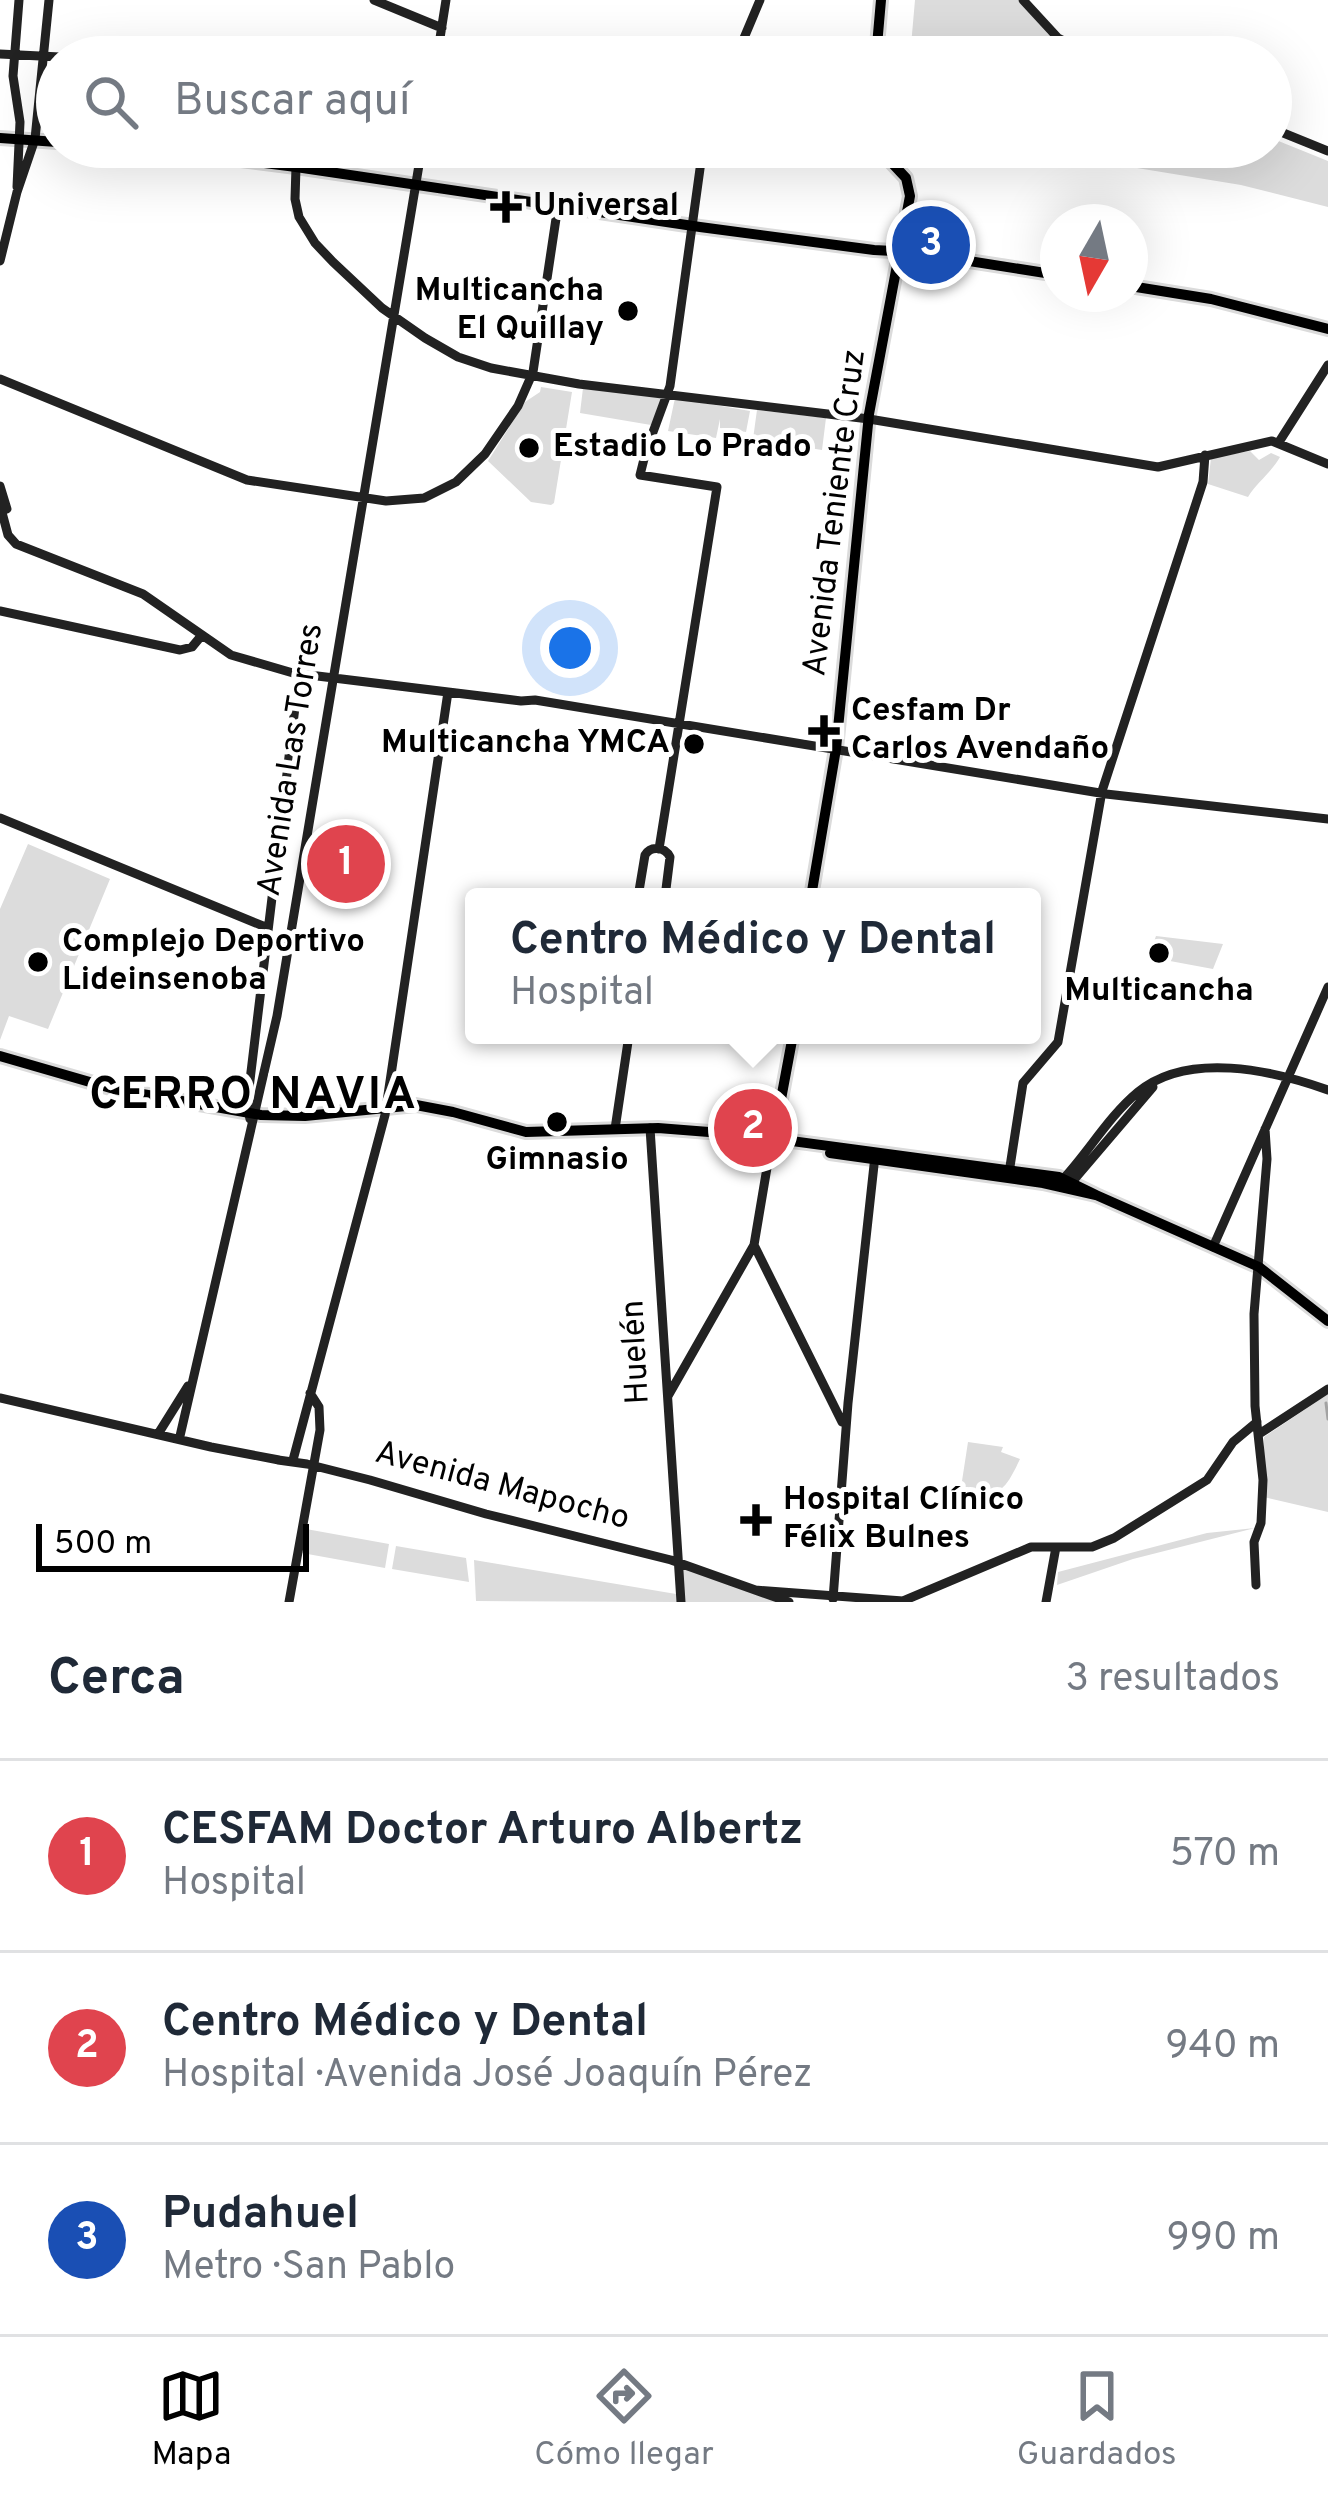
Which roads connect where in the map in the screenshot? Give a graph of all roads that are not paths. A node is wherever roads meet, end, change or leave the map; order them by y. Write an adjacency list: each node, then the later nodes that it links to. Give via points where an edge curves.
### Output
1 (20, 0): 15 (street)
2 (49, 0): 9 (street)
3 (374, 0): 8 (street)
4 (446, 0): 8 (street)
5 (760, 0): 11 (street)
6 (878, 0): 12 (main road)
7 (1023, 0): 13 (street)
8 (442, 28): 10 (street)
9 (46, 36)
10 (441, 36)
11 (745, 36)
12 (875, 36)
13 (1056, 36)
14 (0, 53): 15 (street)
15 (15, 55): 16 (street); 20 (street)
16 (36, 56)
17 (36, 132): 21 (street)
18 (1292, 136): 22 (street)
19 (0, 139): 20 (main road)
20 (19, 140): 21 (main road); 29 (street)
21 (35, 141): 29 (street)
22 (1328, 151)
23 (296, 168): 38 (street, via 296,208 311,237)
24 (303, 168): 28 (main road)
25 (419, 168): 28 (street, Avenida Las Torres)
26 (700, 168): 31 (street)
27 (900, 168): 32 (main road, Avenida Teniente Cruz, via 916,188)
28 (416, 184): 30 (main road); 38 (street, Avenida Las Torres)
29 (17, 192): 33 (street)
30 (555, 204): 31 (main road); 41 (street)
31 (693, 224): 32 (main road); 43 (street)
32 (892, 251): 34 (main road); 44 (main road, Avenida Teniente Cruz)
33 (0, 261)
34 (984, 264): 35 (main road); 36 (main road)
35 (1040, 272)
36 (1001, 274)
37 (1148, 286): 39 (main road)
38 (393, 316): 41 (street, via 458,357); 49 (street, Avenida Las Torres)
39 (1328, 329)
40 (1328, 365): 45 (street)
41 (532, 376): 43 (street); 49 (street, via 497,438 461,478 419,499)
42 (0, 379): 49 (street, via 240,478)
43 (668, 395): 44 (street); 56 (street, via 640,476 717,487)
44 (872, 420): 46 (street, via 1155,466); 57 (main road, Avenida Teniente Cruz)
45 (1279, 442): 46 (street); 47 (street)
46 (1204, 455): 58 (street, via 1203,482)
47 (1328, 464)
48 (0, 486): 52 (street, via 18,538 151,592)
49 (363, 498): 54 (street, Avenida Las Torres)
50 (0, 505): 52 (street, via 14,543 135,590)
51 (0, 611): 52 (street, via 180,650)
52 (202, 634): 53 (street, via 231,656)
53 (299, 674): 54 (street); 65 (street)
54 (333, 679): 55 (street); 73 (street, Avenida Las Torres, via 280,1003)
55 (448, 692): 56 (street); 72 (street)
56 (678, 726): 57 (street); 61 (street)
57 (838, 753): 58 (street); 64 (main road, Avenida Teniente Cruz)
58 (1096, 793): 60 (street); 79 (street, via 1058,1042 1023,1083)
59 (0, 818): 65 (street)
60 (1328, 819)
61 (659, 848): 62 (street, via 645,855); 63 (street, via 671,860)
62 (640, 888)
63 (666, 888)
64 (816, 888)
65 (268, 928): 73 (street)
66 (1328, 986): 70 (street)
67 (628, 1044): 75 (street)
68 (788, 1044): 77 (main road)
69 (0, 1056): 73 (main road, via 114,1089)
70 (1288, 1076): 71 (street); 76 (street); 80 (street, via 1204,1068 1161,1080)
71 (1328, 1090)
72 (386, 1107): 73 (main road); 75 (main road, via 434,1108 526,1132); 90 (street)
73 (252, 1114): 87 (street, Avenida Las Torres)
74 (650, 1128): 75 (main road); 77 (main road); 89 (street, Huelén)
75 (615, 1129)
76 (1264, 1129): 84 (street); 85 (street)
77 (772, 1141): 78 (main road); 83 (street)
78 (875, 1155): 79 (main road); 92 (street)
79 (1009, 1174): 80 (main road); 81 (main road)
80 (1068, 1180): 81 (main road); 82 (main road)
81 (1043, 1183): 82 (main road)
82 (1096, 1195): 84 (main road)
83 (754, 1246): 89 (street); 92 (street)
84 (1213, 1247): 85 (main road)
85 (1259, 1267): 86 (main road); 93 (street)
86 (1328, 1321)
87 (194, 1376): 94 (street, Avenida Las Torres); 94 (street, Avenida Las Torres)
88 (1328, 1389): 93 (street)
89 (669, 1392): 99 (street, Huelén)
90 (310, 1393): 96 (street); 97 (street, via 321,1420)
91 (0, 1398): 94 (street, Avenida Mapocho)
92 (841, 1415): 95 (street); 95 (street)
93 (1260, 1429): 98 (street, via 1230,1445 1209,1478 1162,1508 1097,1545); 101 (street)
94 (170, 1436): 96 (street, Avenida Mapocho)
95 (844, 1450): 102 (street)
96 (294, 1462): 97 (street, Avenida Mapocho)
97 (314, 1466): 99 (street, Avenida Mapocho); 103 (street)
98 (1056, 1547): 102 (street, via 1027,1549 906,1600); 106 (street)
99 (677, 1568): 100 (street, Avenida Mapocho); 104 (street, Huelén)
100 (755, 1590): 102 (street); 105 (street, Avenida Mapocho)
101 (1257, 1598)
102 (833, 1599)
103 (290, 1602)
104 (679, 1602)
105 (789, 1602)
106 (1046, 1602)

